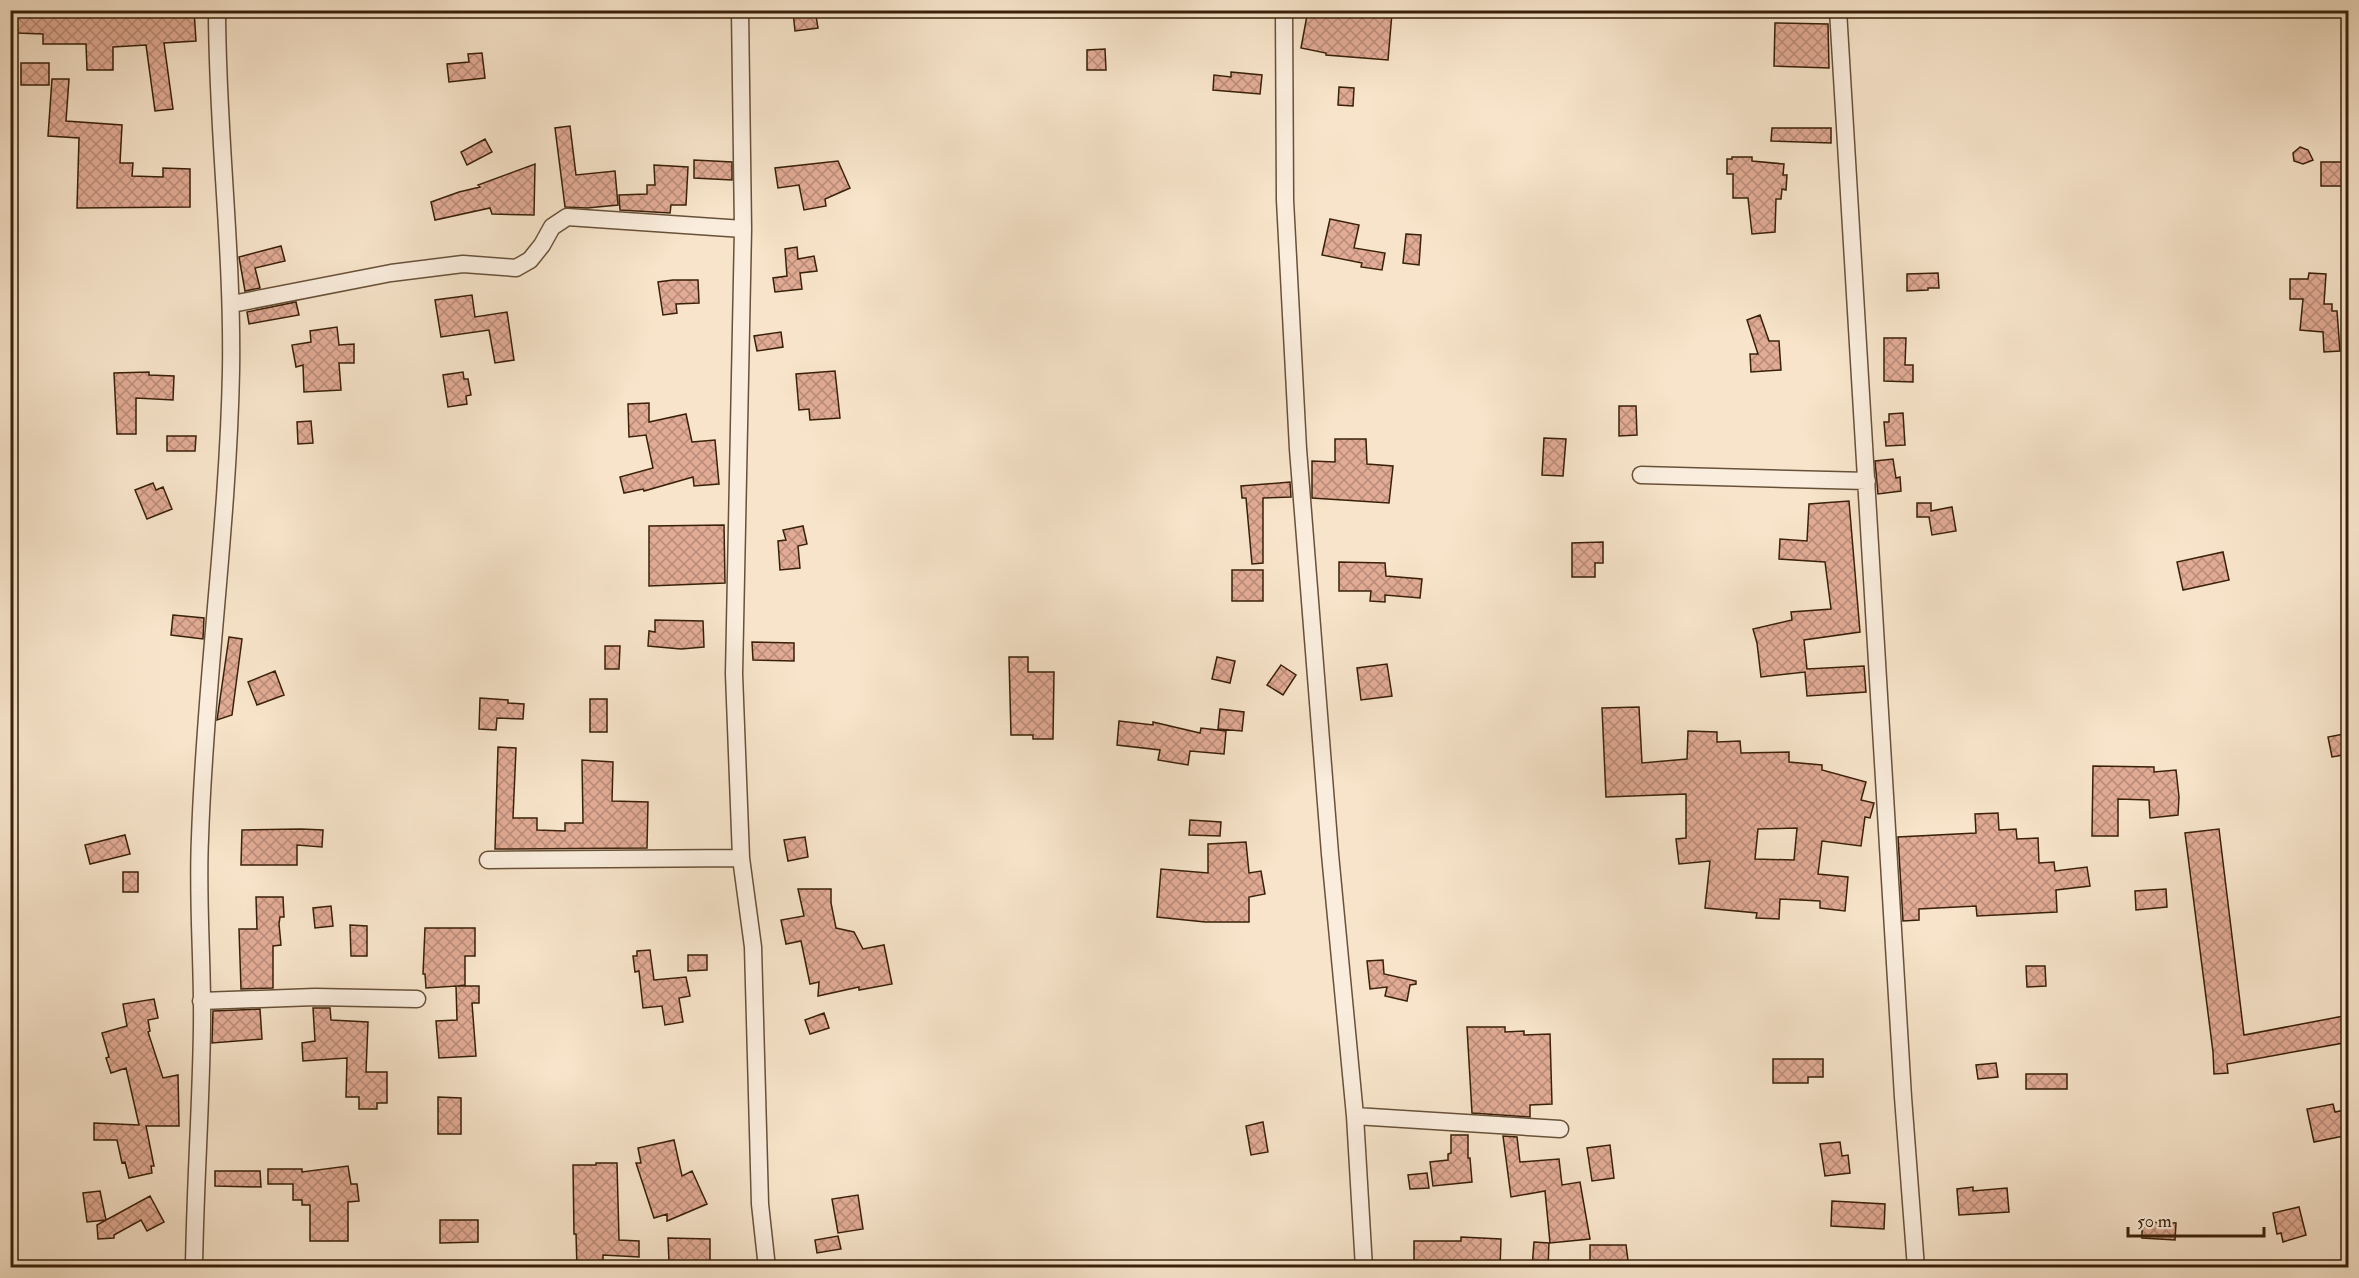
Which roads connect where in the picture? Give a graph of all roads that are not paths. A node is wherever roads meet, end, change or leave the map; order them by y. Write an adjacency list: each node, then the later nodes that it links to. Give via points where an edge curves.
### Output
1 (217, 10): 6 (street, via 217,71)
2 (740, 10): 5 (street)
3 (1284, 10): 13 (street, via 1285,200 1298,449)
4 (1838, 10): 8 (street)
5 (743, 229): 6 (street, via 567,217 552,227 530,260 516,268 463,264); 9 (street, via 734,674)
6 (232, 304): 12 (street, via 229,459 199,839)
7 (1641, 475): 8 (street)
8 (1867, 481): 18 (street)
9 (741, 858): 10 (street); 16 (street, via 753,947 760,1204)
10 (488, 860)
11 (417, 999): 12 (street)
12 (201, 1001): 15 (street)
13 (1355, 1116): 14 (street); 17 (street)
14 (1560, 1129)
15 (194, 1268)
16 (767, 1268)
17 (1364, 1268)
18 (1916, 1268)

